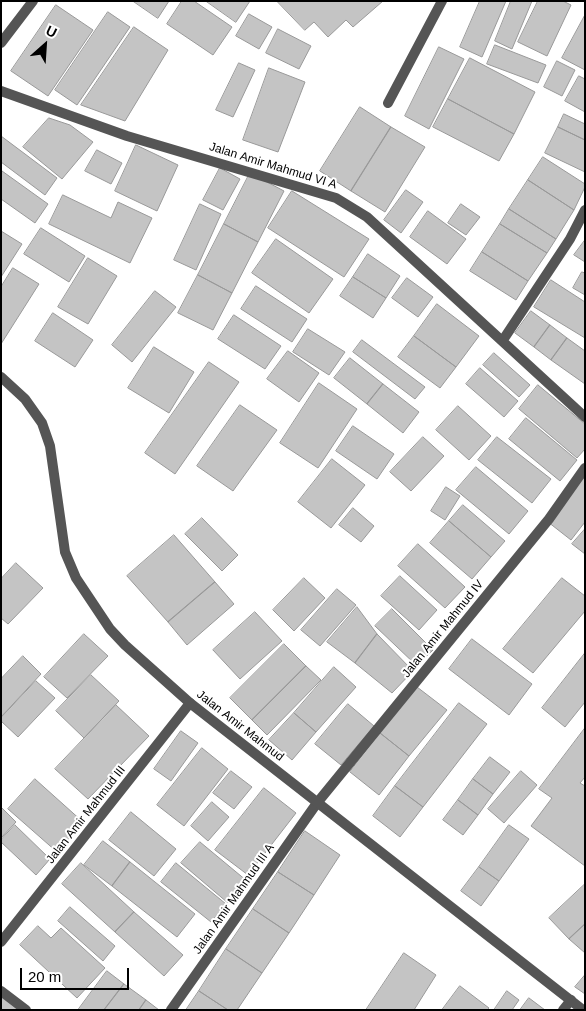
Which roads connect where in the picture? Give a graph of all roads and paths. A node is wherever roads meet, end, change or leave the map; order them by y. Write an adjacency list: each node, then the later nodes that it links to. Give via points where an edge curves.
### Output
1 (33, 1): 3 (street)
2 (442, 1): 5 (street)
3 (1, 43)
4 (1, 91): 7 (street, Jalan Amir Mahmud VI A, via 127,136 336,198 367,217)
5 (388, 103)
6 (585, 210): 7 (street, via 570,239)
7 (503, 340): 9 (street, Jalan Amir Mahmud VI A)
8 (1, 377): 11 (street, Jalan Amir Mahmud, via 25,399 42,423 50,446 65,552 76,578 124,645)
9 (585, 417)
10 (585, 468): 12 (street, Jalan Amir Mahmud IV, via 549,519)
11 (190, 703): 12 (street, Jalan Amir Mahmud); 13 (street, Jalan Amir Mahmud III)
12 (317, 803): 15 (street, Jalan Amir Mahmud); 17 (street, Jalan Amir Mahmud III A)
13 (1, 942)
14 (1, 991): 16 (street)
15 (571, 1000): 18 (street); 19 (street, Jalan Amir Mahmud)
16 (26, 1010)
17 (171, 1010)
18 (563, 1010)
19 (584, 1010)

